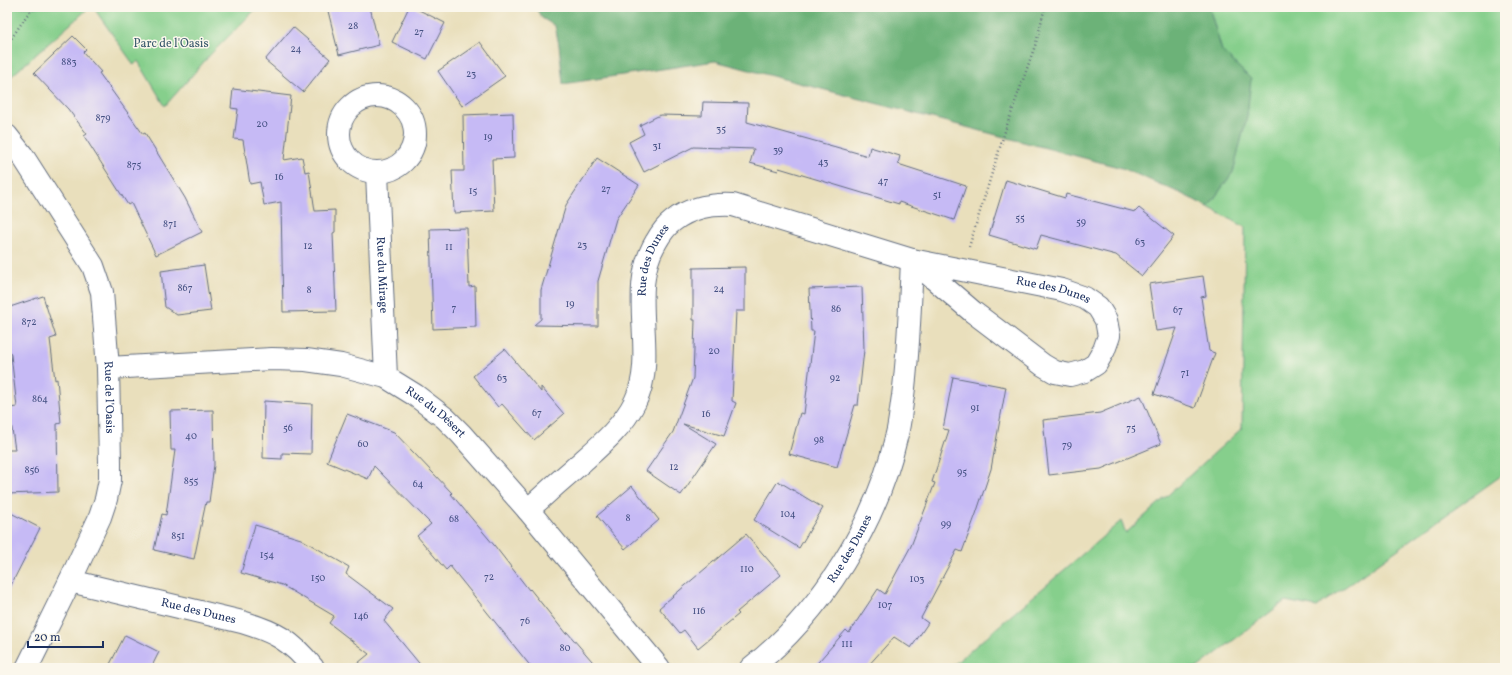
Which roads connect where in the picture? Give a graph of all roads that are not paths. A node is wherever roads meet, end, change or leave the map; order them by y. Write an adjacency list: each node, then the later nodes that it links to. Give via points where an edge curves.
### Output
1 (7, 136): 4 (street, Rue de l'Oasis, via 22,155 93,266 102,292)
2 (377, 173): 5 (street, Rue du Mirage)
3 (912, 260): 3 (street, Rue des Dunes, via 973,312 1055,372 1070,375 1085,371 1096,364 1104,350 1108,336 1106,320 1098,307 1085,298 1035,284); 6 (street, Rue des Dunes, via 733,205 717,204 698,208 680,216 664,227 644,269 644,358 642,382 635,402 611,436); 11 (street, Rue des Dunes, via 905,376 898,433 886,477 859,537 835,576 795,627)
4 (108, 368): 5 (street, Rue du Désert, via 272,359 341,365); 7 (street, Rue de l'Oasis, via 109,487 100,517)
5 (386, 376): 6 (street, Rue du Désert, via 445,418)
6 (528, 510): 10 (street, Rue du Désert)
7 (70, 582): 8 (street, Rue de l'Oasis); 9 (street, Rue des Dunes, via 267,630 287,641)
8 (27, 668)
9 (313, 668)
10 (659, 668)
11 (751, 668)

